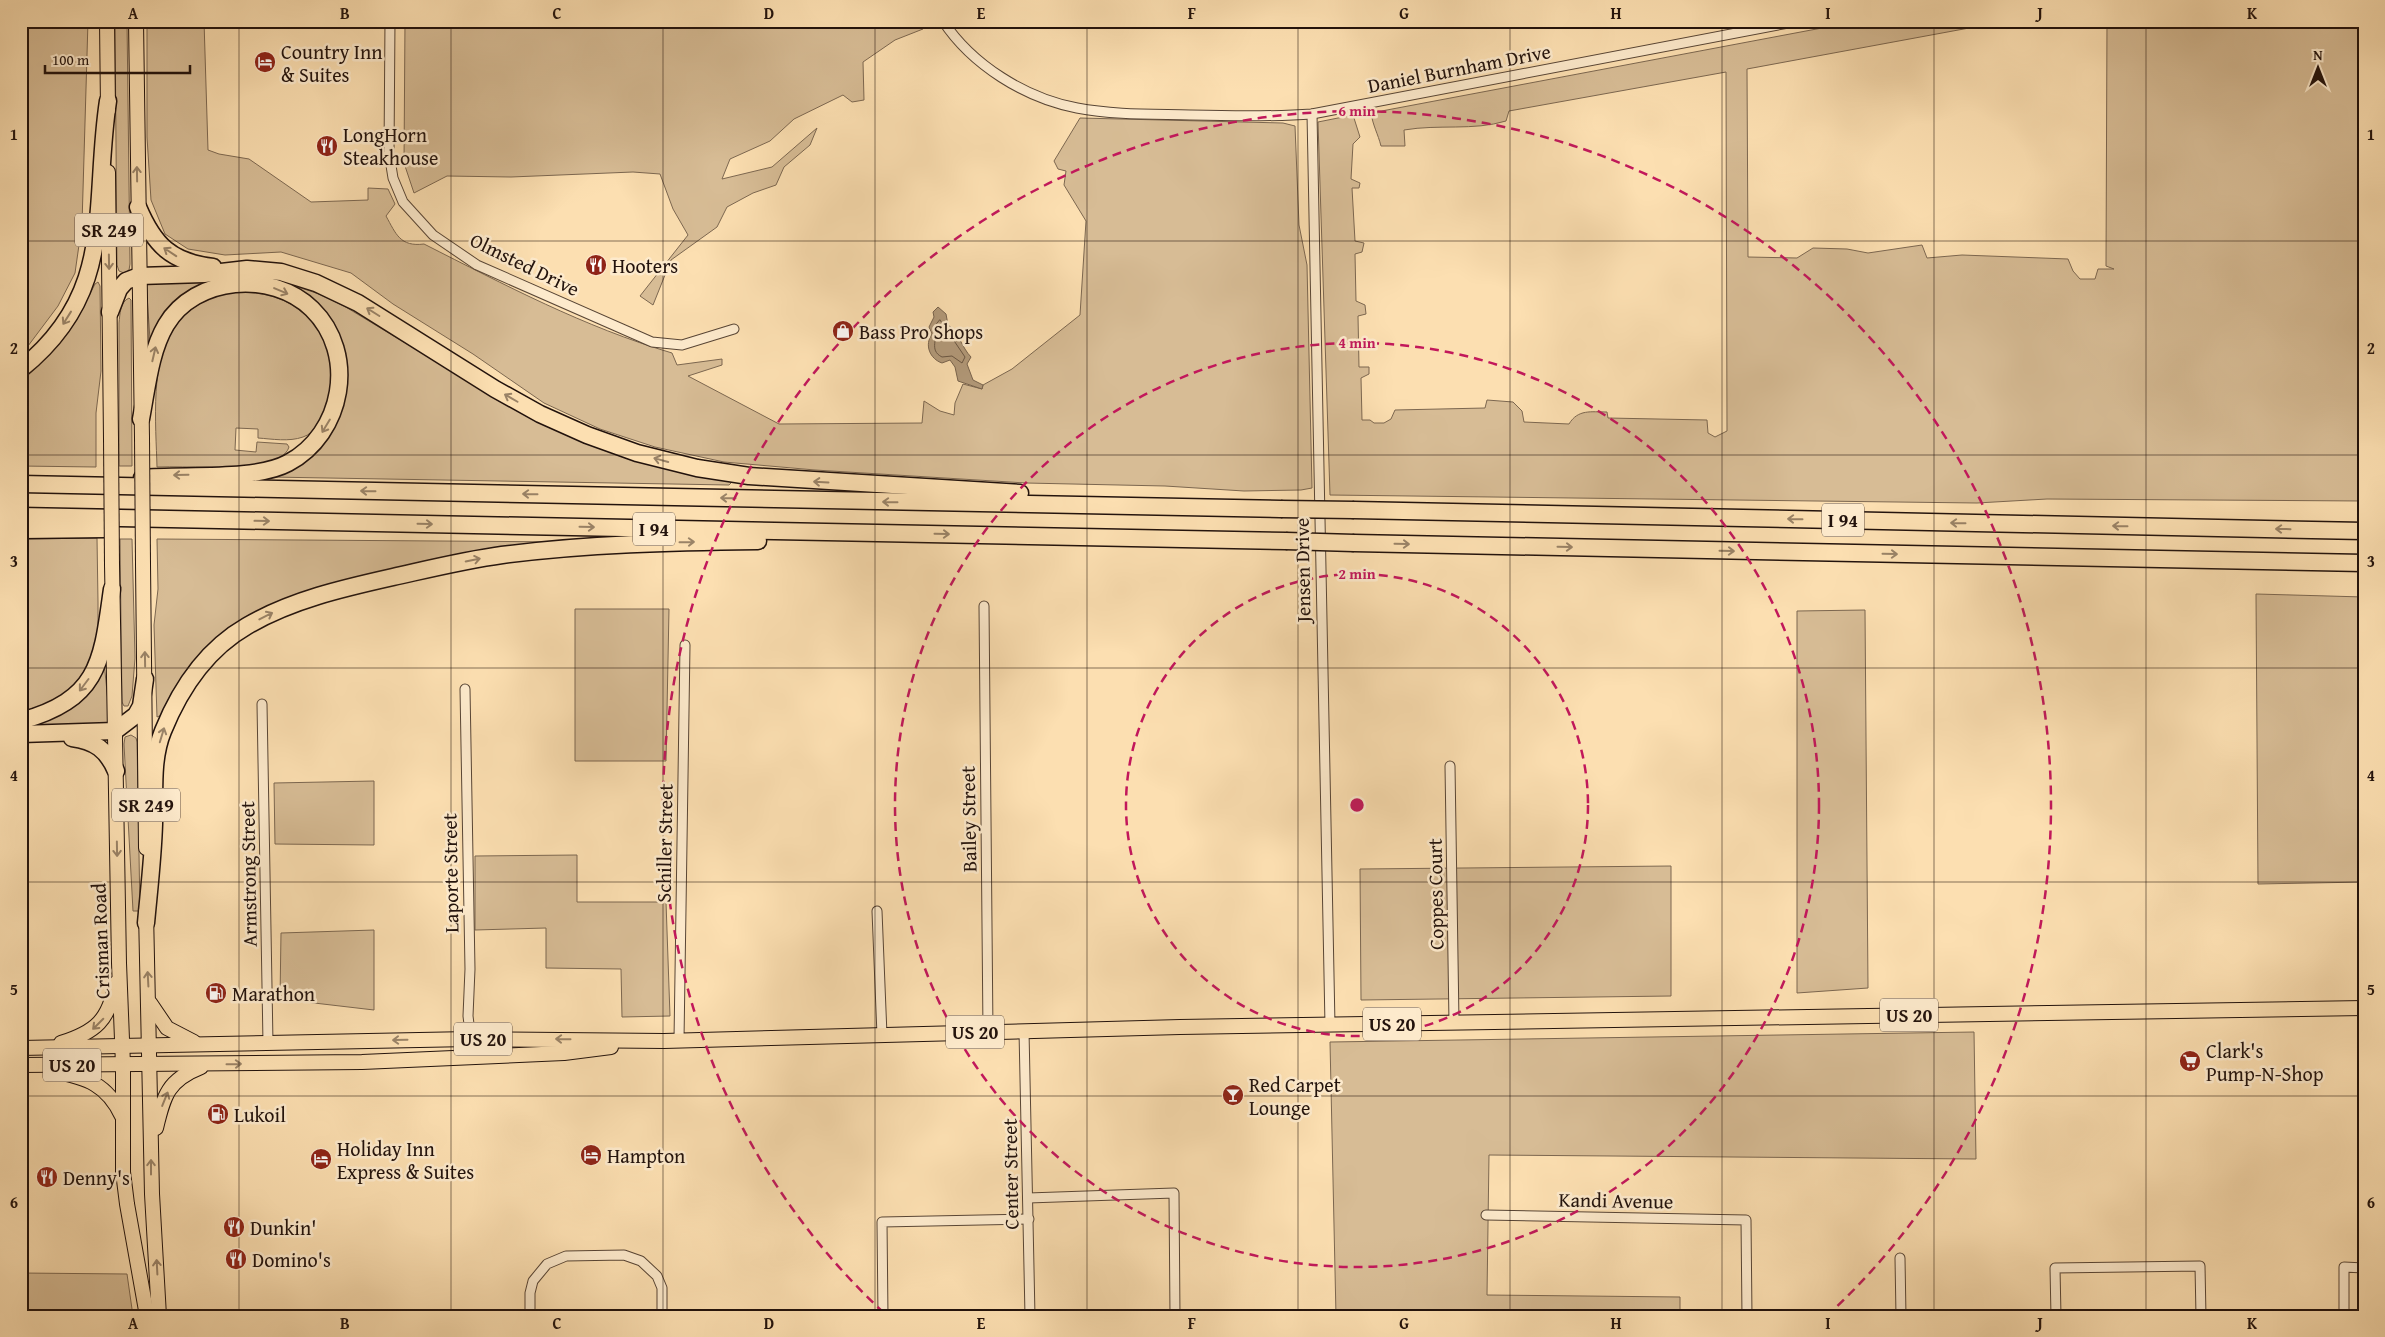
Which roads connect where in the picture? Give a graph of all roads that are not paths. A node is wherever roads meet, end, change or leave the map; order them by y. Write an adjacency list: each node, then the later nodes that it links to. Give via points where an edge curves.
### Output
1 (107, 21): 6 (main road, SR 249)
2 (136, 21): 8 (main road, SR 249, one-way to 2)
3 (390, 21): 12 (street, Olmsted Drive, via 390,153 393,178 403,202 433,235 477,265 652,342 682,344)
4 (943, 21): 7 (street, Daniel Burnham Drive, via 968,52 986,67 1019,86 1076,108 1114,113)
5 (1799, 21): 7 (street, Daniel Burnham Drive)
6 (108, 101): 11 (main road, SR 249, one-way to 11); 13 (highway, one-way to 13, via 103,133 100,214 85,286 55,337)
7 (1312, 114): 42 (street, Jensen Drive)
8 (138, 207): 9 (highway, one-way to 8, via 192,263 170,253 154,238); 10 (main road, SR 249)
9 (232, 270): 10 (highway); 17 (highway, one-way to 9, via 1152,496 1005,493 768,478 673,463 609,444 540,414 325,286 281,272)
10 (139, 276): 11 (highway, via 126,281 119,289); 14 (main road, SR 249)
11 (110, 312): 24 (main road, Crisman Road / SR 249, bridge)
12 (734, 329)
13 (21, 369)
14 (141, 419): 16 (highway, one-way to 16, via 157,342 167,323 196,295 215,287 236,283 259,284 296,298 312,309 336,350 340,371 339,394 332,416 320,437 287,464 248,474 174,475); 27 (main road, SR 249, one-way to 14, bridge)
15 (21, 484): 16 (highway, I 94)
16 (58, 485): 17 (highway, I 94, one-way to 16)
17 (1254, 509): 21 (highway, I 94, one-way to 17, bridge)
18 (21, 516): 19 (highway, I 94)
19 (234, 520): 20 (highway, via 174,529); 22 (highway, I 94, one-way to 22)
20 (21, 530)
21 (2364, 531)
22 (904, 534): 23 (highway, I 94, one-way to 23, bridge); 37 (highway, one-way to 22, via 155,776 162,733 177,699 194,672 245,626 274,612 369,582 500,555 636,543)
23 (2364, 563)
24 (112, 589): 30 (highway, one-way to 30, via 104,646 96,668 82,689 65,704); 31 (main road, Crisman Road / SR 249)
25 (984, 606): 44 (street, Bailey Street)
26 (685, 645): 47 (street, Schiller Street)
27 (145, 679): 31 (highway, via 141,706 136,715); 37 (main road, SR 249)
28 (465, 689): 46 (street, Laporte Street)
29 (262, 704): 49 (street, Armstrong Street)
30 (21, 721)
31 (115, 730): 33 (highway); 35 (main road, Crisman Road / SR 249)
32 (21, 734): 33 (highway)
33 (42, 734): 35 (highway, via 84,739 96,744 104,750)
34 (1450, 766): 41 (street, Coppes Court)
35 (116, 772): 38 (main road, Crisman Road / SR 249, one-way to 38)
36 (877, 911): 45 (street)
37 (146, 922): 39 (main road, SR 249, one-way to 37)
38 (119, 963): 52 (main road, Crisman Road / SR 249); 54 (main road, one-way to 54, via 107,1015 95,1028 78,1038)
39 (149, 1002): 50 (main road, via 167,1028); 51 (main road, SR 249)
40 (2364, 1008): 41 (main road, US 20)
41 (1454, 1022): 42 (main road, US 20)
42 (1330, 1025): 43 (main road, US 20)
43 (1024, 1030): 44 (main road, US 20); 62 (street, Center Street)
44 (988, 1032): 45 (main road, US 20)
45 (882, 1034): 47 (main road, US 20)
46 (470, 1039): 48 (main road, US 20, one-way to 46); 49 (main road, US 20, one-way to 49); 55 (street, Laporte Street)
47 (679, 1040): 48 (main road, US 20)
48 (664, 1041): 55 (main road, US 20, via 564,1053)
49 (268, 1043): 50 (main road, US 20)
50 (199, 1044): 51 (main road, US 20)
51 (150, 1045): 52 (main road, US 20); 58 (main road, SR 249)
52 (123, 1046): 54 (main road, US 20); 57 (main road, Crisman Road / SR 249)
53 (21, 1048): 54 (main road, US 20)
54 (45, 1048)
55 (473, 1057): 56 (main road, US 20, one-way to 55)
56 (209, 1064): 58 (main road, US 20); 61 (main road, one-way to 56, via 164,1097 172,1084 185,1074)
57 (123, 1065): 58 (main road, US 20); 59 (main road, US 20); 60 (main road, Crisman Road)
58 (150, 1065): 61 (main road)
59 (21, 1066): 60 (main road, via 89,1080 104,1089 115,1102)
60 (123, 1120): 67 (main road, Crisman Road, via 123,1172)
61 (151, 1146): 68 (main road, one-way to 61)
62 (1028, 1198): 64 (street, Center Street); 73 (street, via 1174,1193)
63 (1486, 1215): 74 (street, Kandi Avenue, via 1746,1220)
64 (1029, 1219): 71 (street, via 882,1222); 72 (street, Center Street)
65 (1900, 1258): 75 (street)
66 (2364, 1268): 78 (street, via 2344,1267)
67 (147, 1316)
68 (159, 1316)
69 (530, 1316): 70 (street, via 533,1281 546,1264 566,1256 624,1255 641,1260 657,1276 662,1288)
70 (662, 1316)
71 (883, 1316)
72 (1030, 1316)
73 (1175, 1316)
74 (1747, 1316)
75 (1901, 1316)
76 (2056, 1316): 77 (street, via 2055,1268 2200,1266)
77 (2201, 1316)
78 (2344, 1316)

